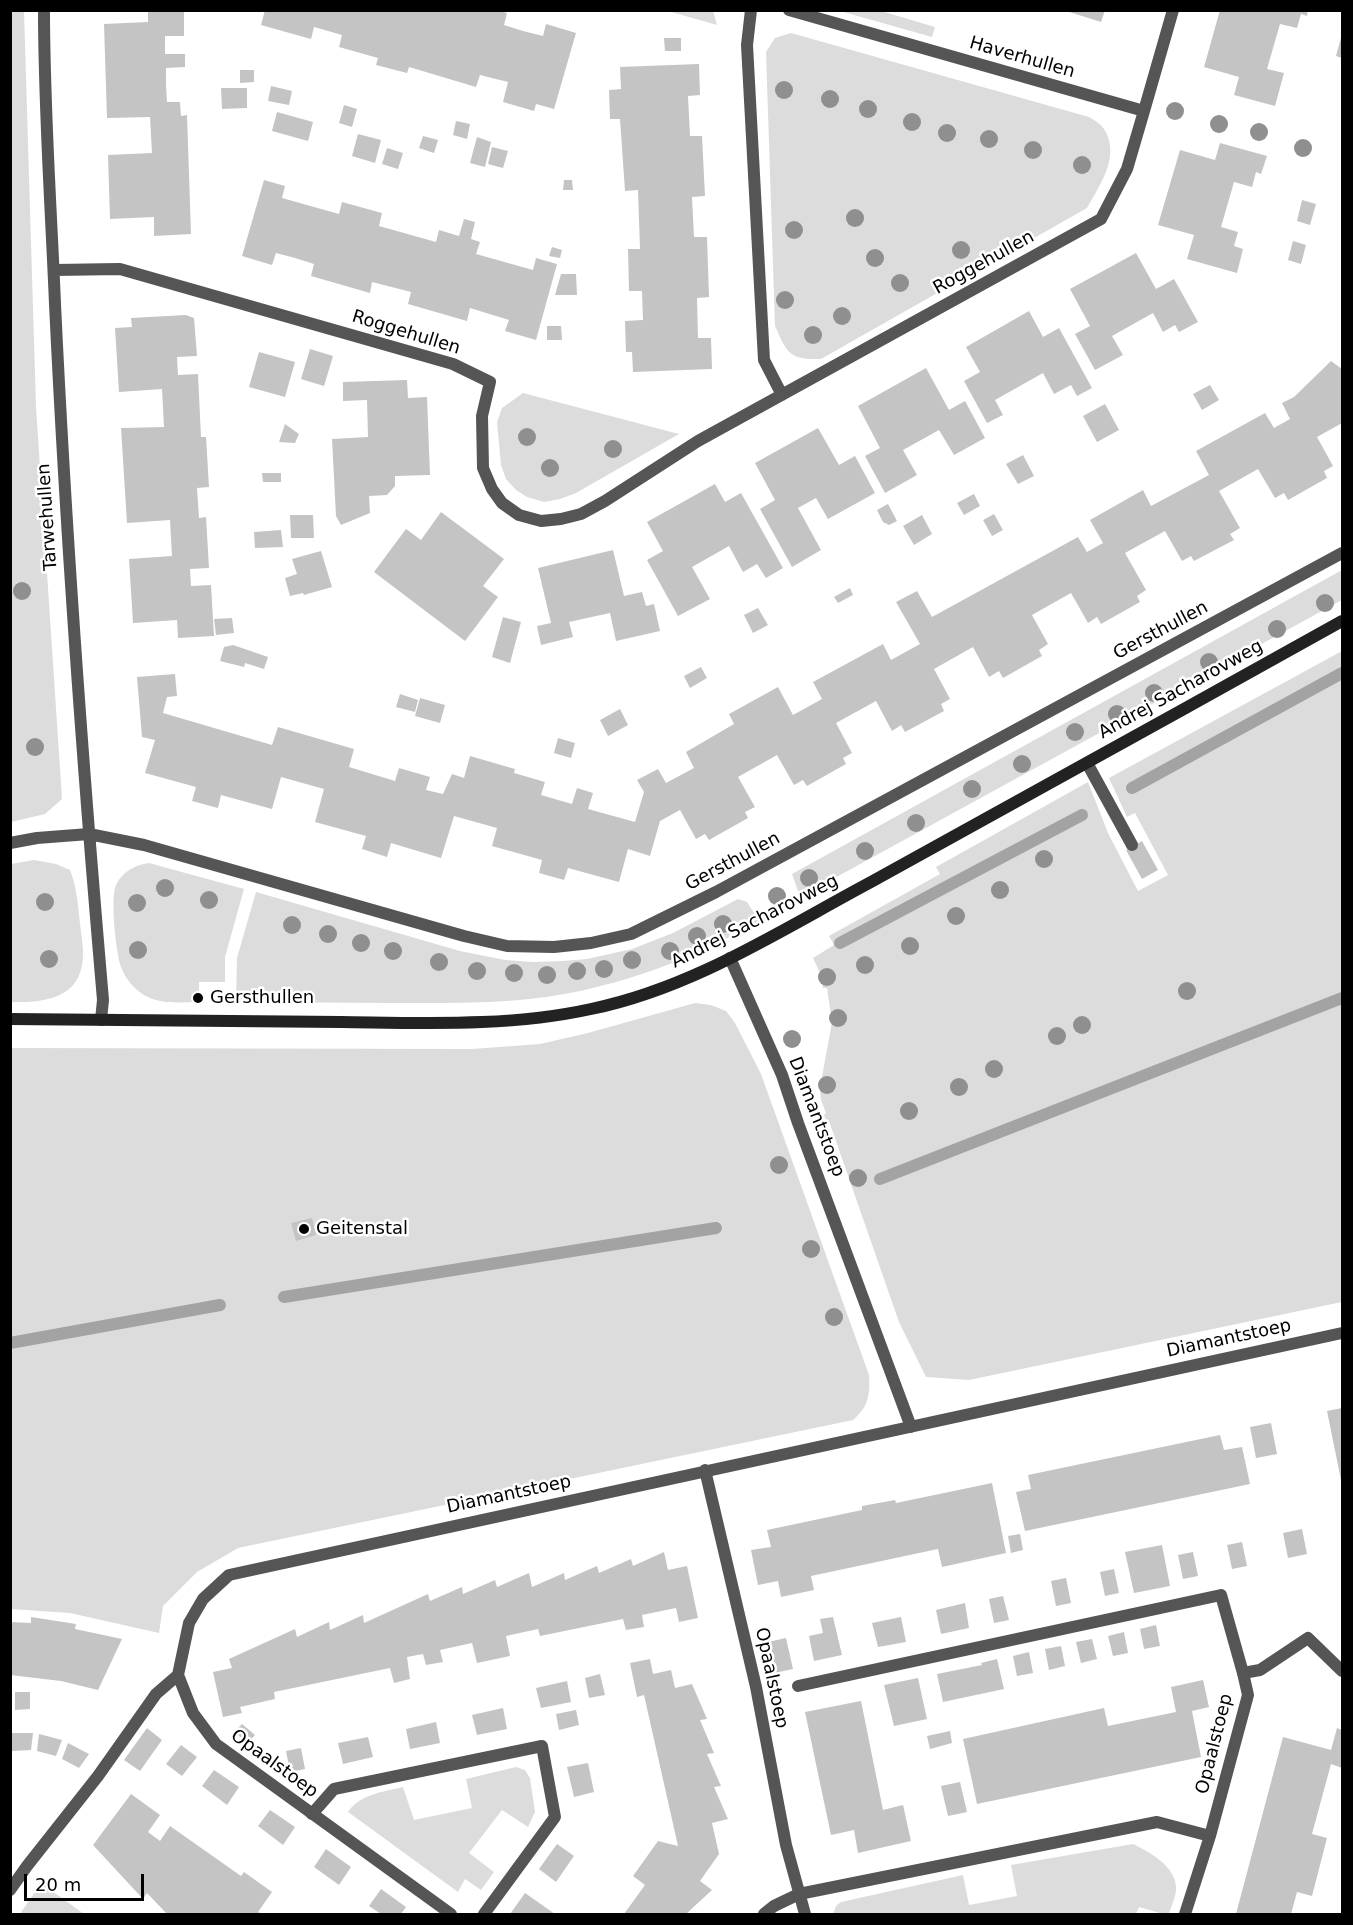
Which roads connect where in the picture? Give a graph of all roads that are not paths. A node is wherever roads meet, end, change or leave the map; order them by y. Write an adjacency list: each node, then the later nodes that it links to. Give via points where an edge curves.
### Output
1 (44, 10): 6 (street, Tarwehullen)
2 (751, 10): 7 (street, via 747,45 764,360)
3 (789, 10): 5 (street, Haverhullen)
4 (1173, 10): 5 (street)
5 (1144, 111): 7 (street, Roggehullen, via 1127,169 1101,219)
6 (54, 270): 7 (street, Roggehullen, via 120,269 453,363 490,382 482,416 483,468 502,503 519,515 541,521 581,514 698,441); 11 (street, Tarwehullen, via 66,517)
7 (782, 395)
8 (1342, 553): 11 (street, Gersthullen, via 716,892 631,934 601,941 554,947 507,946 144,845)
9 (1342, 621): 10 (street, Andrej Sacharovweg)
10 (1087, 763): 13 (street); 14 (street, Andrej Sacharovweg)
11 (89, 834): 12 (street, Gersthullen); 16 (street, Tarwehullen, via 103,1000)
12 (10, 843)
13 (1132, 845)
14 (730, 958): 16 (street, Andrej Sacharovweg, via 659,990 593,1009 526,1020); 18 (street, Diamantstoep, via 788,1091)
15 (10, 1019): 16 (street, Andrej Sacharovweg)
16 (101, 1020)
17 (1342, 1333): 18 (street, Diamantstoep)
18 (911, 1427): 19 (street, Diamantstoep)
19 (705, 1470): 22 (street, Diamantstoep, via 229,1575 203,1599 189,1623); 27 (street, Opaalstoep)
20 (1342, 1671): 21 (street, Opaalstoep, via 1308,1638 1260,1670)
21 (1243, 1673): 23 (street, via 1221,1594); 25 (street, Opaalstoep, via 1248,1695)
22 (178, 1675): 24 (street, Opaalstoep, via 193,1713 216,1744); 26 (street, via 156,1694)
23 (798, 1686)
24 (312, 1814): 28 (street, Opaalstoep); 29 (street, via 334,1789 542,1746 555,1817)
25 (1210, 1836): 27 (street, via 1157,1822); 32 (street, Opaalstoep)
26 (10, 1890)
27 (799, 1894): 30 (street); 31 (street, Opaalstoep)
28 (451, 1914)
29 (484, 1914)
30 (764, 1914)
31 (805, 1914)
32 (1185, 1914)

